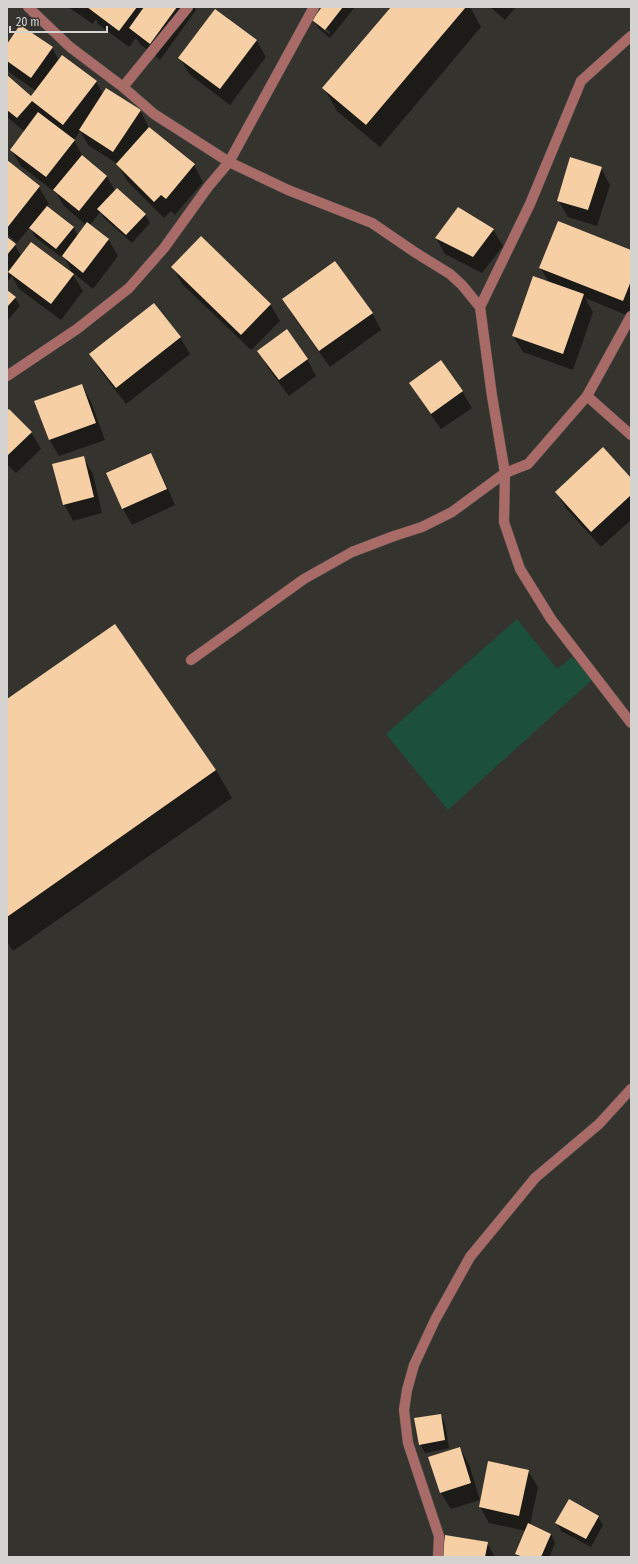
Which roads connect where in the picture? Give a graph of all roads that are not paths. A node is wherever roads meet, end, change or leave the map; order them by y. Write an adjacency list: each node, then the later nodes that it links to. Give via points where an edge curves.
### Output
1 (28, 7): 5 (street, via 70,47)
2 (188, 7): 5 (street)
3 (314, 7): 6 (street)
4 (631, 36): 7 (street, via 581,81 530,204)
5 (124, 87): 6 (street, via 154,114)
6 (229, 162): 7 (street, via 288,190 372,224 450,274); 9 (street, via 164,248 129,288 77,329)
7 (480, 307): 12 (street)
8 (631, 316): 10 (street)
9 (7, 376)
10 (587, 396): 11 (street); 12 (street, via 528,464)
11 (631, 435)
12 (505, 474): 13 (street, via 452,512 422,527 352,552 304,579); 14 (street, via 504,522 520,569 551,619)
13 (191, 660)
14 (631, 723)
15 (631, 1089): 16 (street, via 599,1124 534,1178 470,1257 435,1320 414,1365 404,1410 406,1430 439,1536)
16 (438, 1557)

